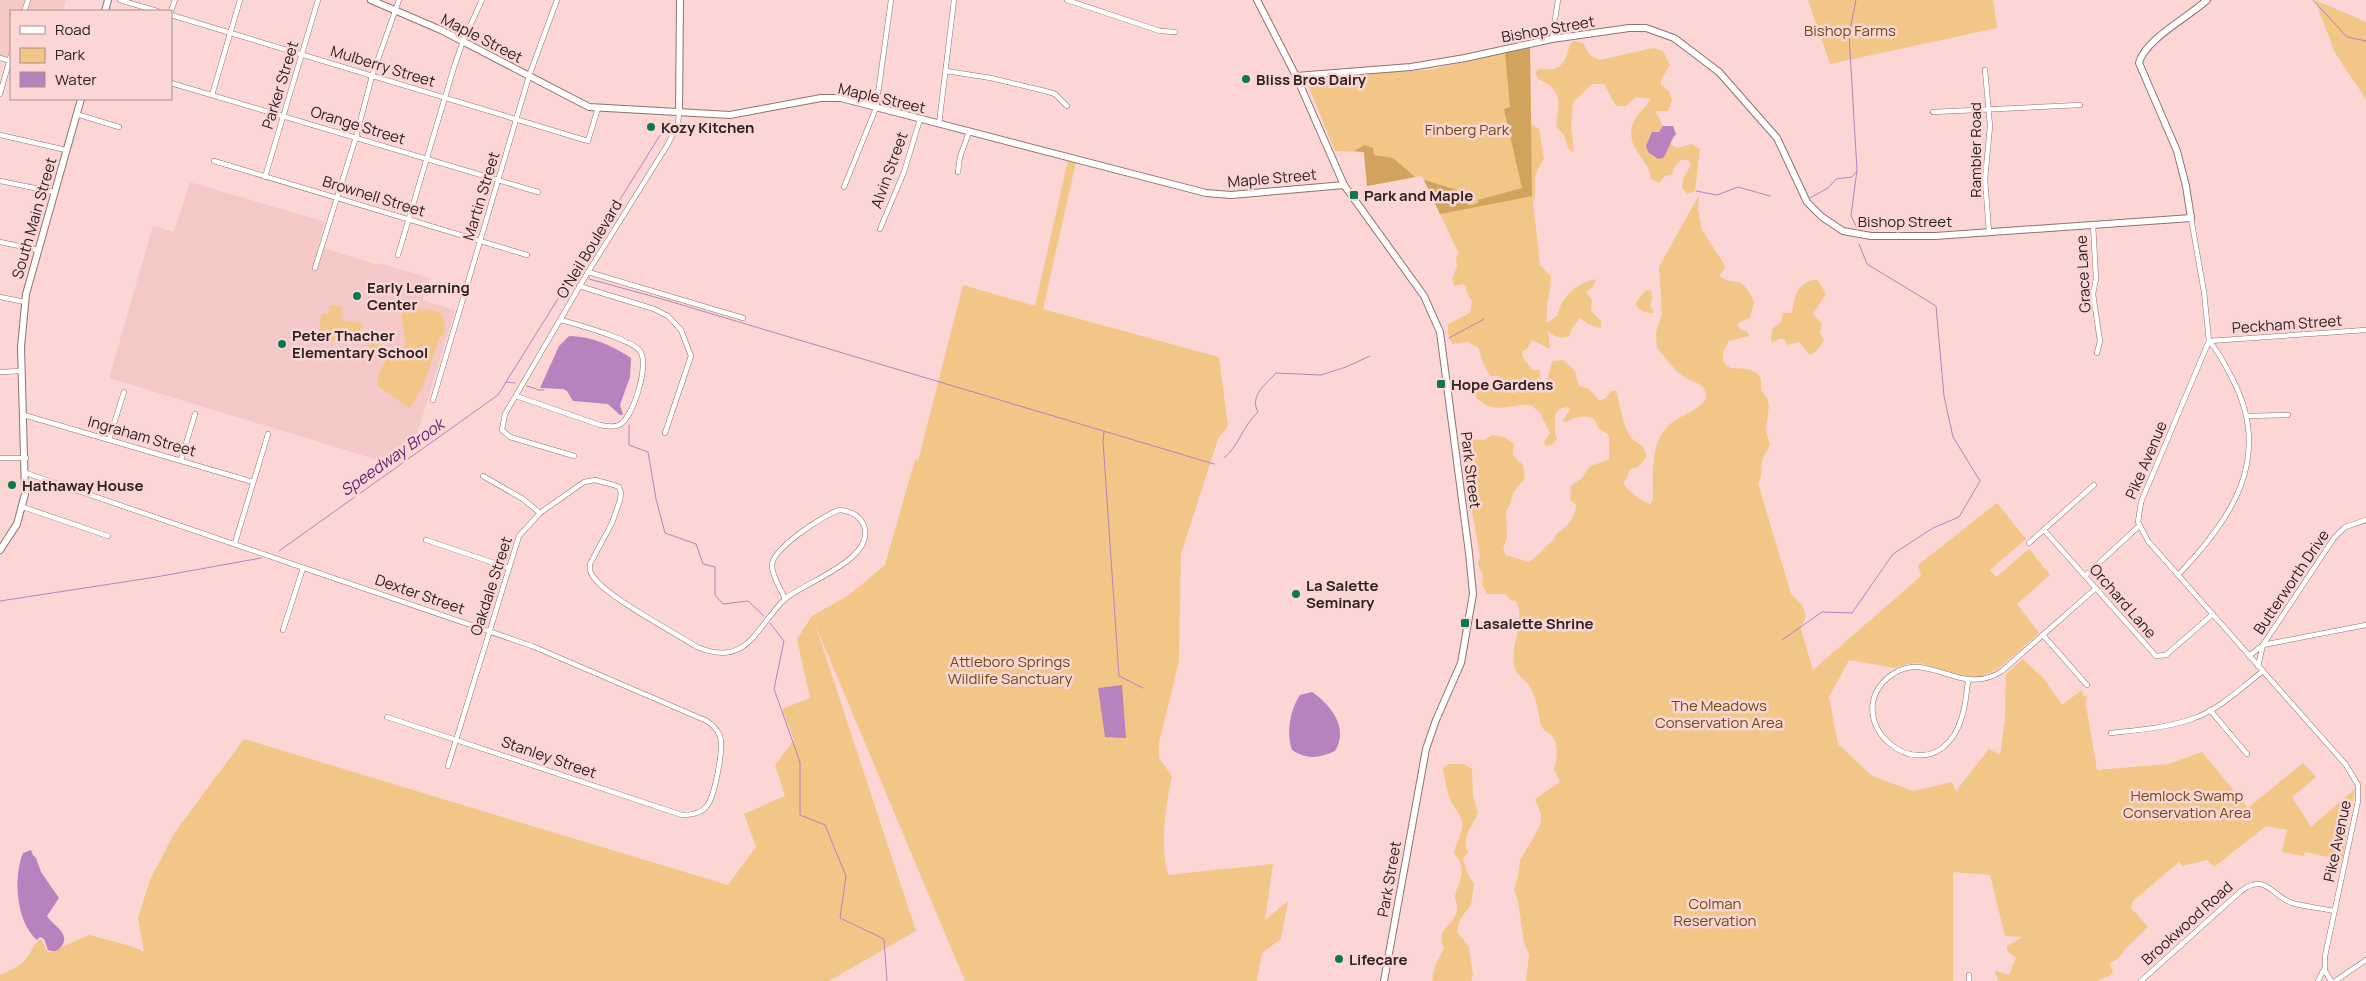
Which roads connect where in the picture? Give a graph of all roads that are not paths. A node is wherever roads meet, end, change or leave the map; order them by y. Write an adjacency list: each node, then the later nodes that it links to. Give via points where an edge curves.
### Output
1 (28, 0): 16 (street)
2 (120, 0): 17 (street)
3 (240, 0): 21 (street)
4 (318, 0): 24 (street, Parker Street)
5 (371, 0): 18 (main road, Maple Street)
6 (399, 0): 18 (street)
7 (482, 0): 23 (street)
8 (557, 0): 30 (street, Martin Street)
9 (680, 0): 43 (main road, O'Neil Boulevard)
10 (891, 0): 40 (street)
11 (954, 0): 28 (street)
12 (1067, 0): 20 (street)
13 (1257, 0): 31 (main road, Park Street)
14 (1558, 0): 22 (street)
15 (2207, 0): 65 (main road, Pike Avenue, via 2154,43 2139,63 2177,151)
16 (25, 9)
17 (154, 10)
18 (394, 10): 23 (main road, Maple Street); 29 (street)
19 (172, 16): 21 (street, Mulberry Street)
20 (1175, 32)
21 (230, 33): 24 (street, Mulberry Street); 34 (street)
22 (1552, 39): 31 (main road, Bishop Street, via 1411,67); 69 (main road, Bishop Street, via 1646,28 1661,32 1686,46 1719,72 1764,122 1777,138 1808,202 1822,217 1843,231 1871,236)
23 (463, 41): 30 (main road, Maple Street); 35 (street)
24 (302, 55): 29 (street, Mulberry Street); 45 (street, Parker Street)
25 (0, 58): 26 (street)
26 (10, 61): 33 (street)
27 (1985, 70): 41 (street, Rambler Road)
28 (946, 71): 38 (street, via 1045,91 1055,94); 48 (street)
29 (372, 76): 35 (street, Mulberry Street); 52 (street)
30 (529, 76): 39 (main road, Maple Street, via 585,106); 46 (street, Martin Street)
31 (1296, 76): 60 (main road, Park Street)
32 (172, 82): 34 (street, Orange Street)
33 (0, 94)
34 (212, 95): 45 (street, Orange Street)
35 (446, 98): 46 (street, Mulberry Street); 54 (street)
36 (80, 100): 44 (main road, South Main Street)
37 (2080, 105): 41 (street)
38 (1067, 106)
39 (598, 108): 43 (main road, Maple Street); 46 (street, Mulberry Street, via 588,141)
40 (876, 108): 43 (main road, Maple Street, via 831,98 730,115); 47 (main road, Maple Street); 61 (street)
41 (1989, 108): 42 (street); 69 (street, Rambler Road, via 1990,140 1985,179)
42 (1933, 112)
43 (679, 113): 76 (street, O'Neil Boulevard, via 668,144)
44 (76, 114): 49 (street); 53 (main road, South Main Street)
45 (283, 116): 52 (street, Orange Street); 57 (street, Parker Street)
46 (516, 119): 58 (street, Martin Street)
47 (920, 119): 48 (main road, Maple Street); 68 (street, Alvin Street, via 904,172)
48 (939, 124): 50 (main road, Maple Street)
49 (119, 127)
50 (969, 132): 56 (street); 60 (main road, Maple Street, via 1220,195)
51 (0, 135): 53 (street)
52 (356, 138): 54 (street, Orange Street); 64 (street)
53 (66, 150): 62 (main road, South Main Street)
54 (427, 159): 58 (street, Orange Street); 66 (street)
55 (214, 161): 57 (street, Brownell Street)
56 (958, 172)
57 (265, 177): 64 (street, Brownell Street)
58 (498, 180): 63 (street, Orange Street); 70 (street, Martin Street)
59 (0, 181): 62 (street)
60 (1344, 185): 145 (main road, Park Street, via 1424,296 1440,332 1472,581 1472,608 1460,663 1432,728 1424,758)
61 (844, 187)
62 (54, 192): 72 (main road, South Main Street)
63 (538, 192)
64 (337, 198): 66 (street, Brownell Street); 75 (street)
65 (2191, 218): 67 (main road, Bishop Street); 83 (street, Pike Avenue)
66 (409, 220): 70 (street, Brownell Street); 73 (street)
67 (2093, 224): 69 (main road, Bishop Street); 84 (street, Grace Lane, via 2096,279 2093,294 2100,341)
68 (880, 229)
69 (1989, 232)
70 (480, 241): 74 (street, Brownell Street); 89 (street, Martin Street)
71 (0, 242): 72 (street)
72 (38, 250): 79 (main road, South Main Street)
73 (398, 255)
74 (527, 255)
75 (315, 268)
76 (588, 272): 77 (street, O'Neil Boulevard); 80 (street)
77 (580, 286): 81 (street, O'Neil Boulevard); 94 (street, via 654,309 668,316 682,330 691,356)
78 (0, 296): 79 (street)
79 (25, 302): 86 (main road, South Main Street)
80 (744, 318)
81 (561, 320): 88 (street, O'Neil Boulevard); 88 (street, via 631,344 642,353 644,368 626,420 612,427 600,425)
82 (2366, 330): 83 (street, Peckham Street)
83 (2209, 341): 93 (street, via 2238,389); 108 (street, Pike Avenue, via 2140,502)
84 (2097, 353)
85 (0, 372): 86 (street)
86 (22, 372): 90 (main road, South Main Street)
87 (124, 392): 96 (street)
88 (516, 396): 97 (street, O'Neil Boulevard, via 502,423 504,433)
89 (433, 400)
90 (24, 414): 96 (street, Ingraham Street); 99 (main road, South Main Street)
91 (195, 414): 100 (street)
92 (2288, 415): 93 (street)
93 (2247, 416): 117 (street, via 2248,463 2232,508 2216,533)
94 (665, 433)
95 (268, 434): 103 (street)
96 (109, 439): 100 (street, Ingraham Street)
97 (574, 456)
98 (0, 458): 99 (street)
99 (26, 458): 101 (main road, South Main Street)
100 (181, 460): 103 (street, Ingraham Street)
101 (26, 473): 105 (main road, South Main Street); 112 (street, Dexter Street)
102 (483, 476): 106 (street)
103 (253, 482): 112 (street)
104 (2094, 485): 109 (street)
105 (23, 507): 110 (street); 114 (main road, South Main Street, via 17,524)
106 (540, 513): 116 (street, Oakdale Street, via 519,536); 120 (street, Oakdale Street, via 588,480 619,488 620,500 614,518 590,564 593,577 617,597 707,651 727,653 747,646)
107 (2366, 520): 126 (street, Butterworth Drive, via 2345,527 2334,538)
108 (2139, 526): 117 (street, Pike Avenue, via 2148,542); 118 (street)
109 (2044, 530): 113 (street); 118 (street, Orchard Lane)
110 (108, 536)
111 (426, 540): 116 (street)
112 (234, 543): 115 (street, Dexter Street)
113 (2029, 543)
114 (0, 550)
115 (304, 568): 123 (street); 124 (street, Dexter Street)
116 (509, 568): 124 (street, Oakdale Street)
117 (2178, 575): 121 (street, Pike Avenue)
118 (2084, 576): 119 (street, Orchard Lane)
119 (2096, 588): 121 (street, Orchard Lane, via 2158,656 2166,655); 125 (street)
120 (785, 599): 120 (street, Oakdale Street, via 772,568 778,552 834,512 845,511 856,516 865,530 858,552)
121 (2213, 614): 127 (street, Pike Avenue)
122 (2366, 625): 126 (street)
123 (283, 630)
124 (489, 631): 135 (street, Oakdale Street); 140 (street, Dexter Street, via 556,656 715,727 722,745 712,794)
125 (2043, 635): 130 (street, via 1994,676); 131 (street)
126 (2263, 646): 127 (street); 128 (street)
127 (2249, 656): 128 (street, Pike Avenue)
128 (2258, 666): 129 (street, Pike Avenue)
129 (2263, 670): 132 (street); 139 (street, Pike Avenue, via 2346,765 2357,782)
130 (1968, 680): 130 (street, via 1921,667 1906,668 1893,674 1880,688 1874,701 1873,715 1880,734 1889,745 1906,754 1921,755 1940,749 1954,736 1960,722)
131 (2087, 685)
132 (2210, 710): 134 (street, via 2172,724); 136 (street)
133 (387, 717): 135 (street, Stanley Street)
134 (2111, 733)
135 (457, 740): 137 (street, Oakdale Street); 140 (street, Stanley Street, via 682,814 691,815)
136 (2247, 754)
137 (448, 766)
138 (2366, 794): 139 (street)
139 (2359, 796): 141 (street, Pike Avenue)
140 (702, 810)
141 (2334, 911): 143 (street, Pike Avenue); 147 (street, Brookwood Road, via 2291,902 2266,886 2250,886)
142 (2366, 960): 150 (street)
143 (2324, 968): 148 (street, Pike Avenue); 149 (street)
144 (1969, 975): 146 (street)
145 (1384, 981)
146 (1969, 981)
147 (2141, 981)
148 (2318, 981)
149 (2331, 981)
150 (2336, 981)

